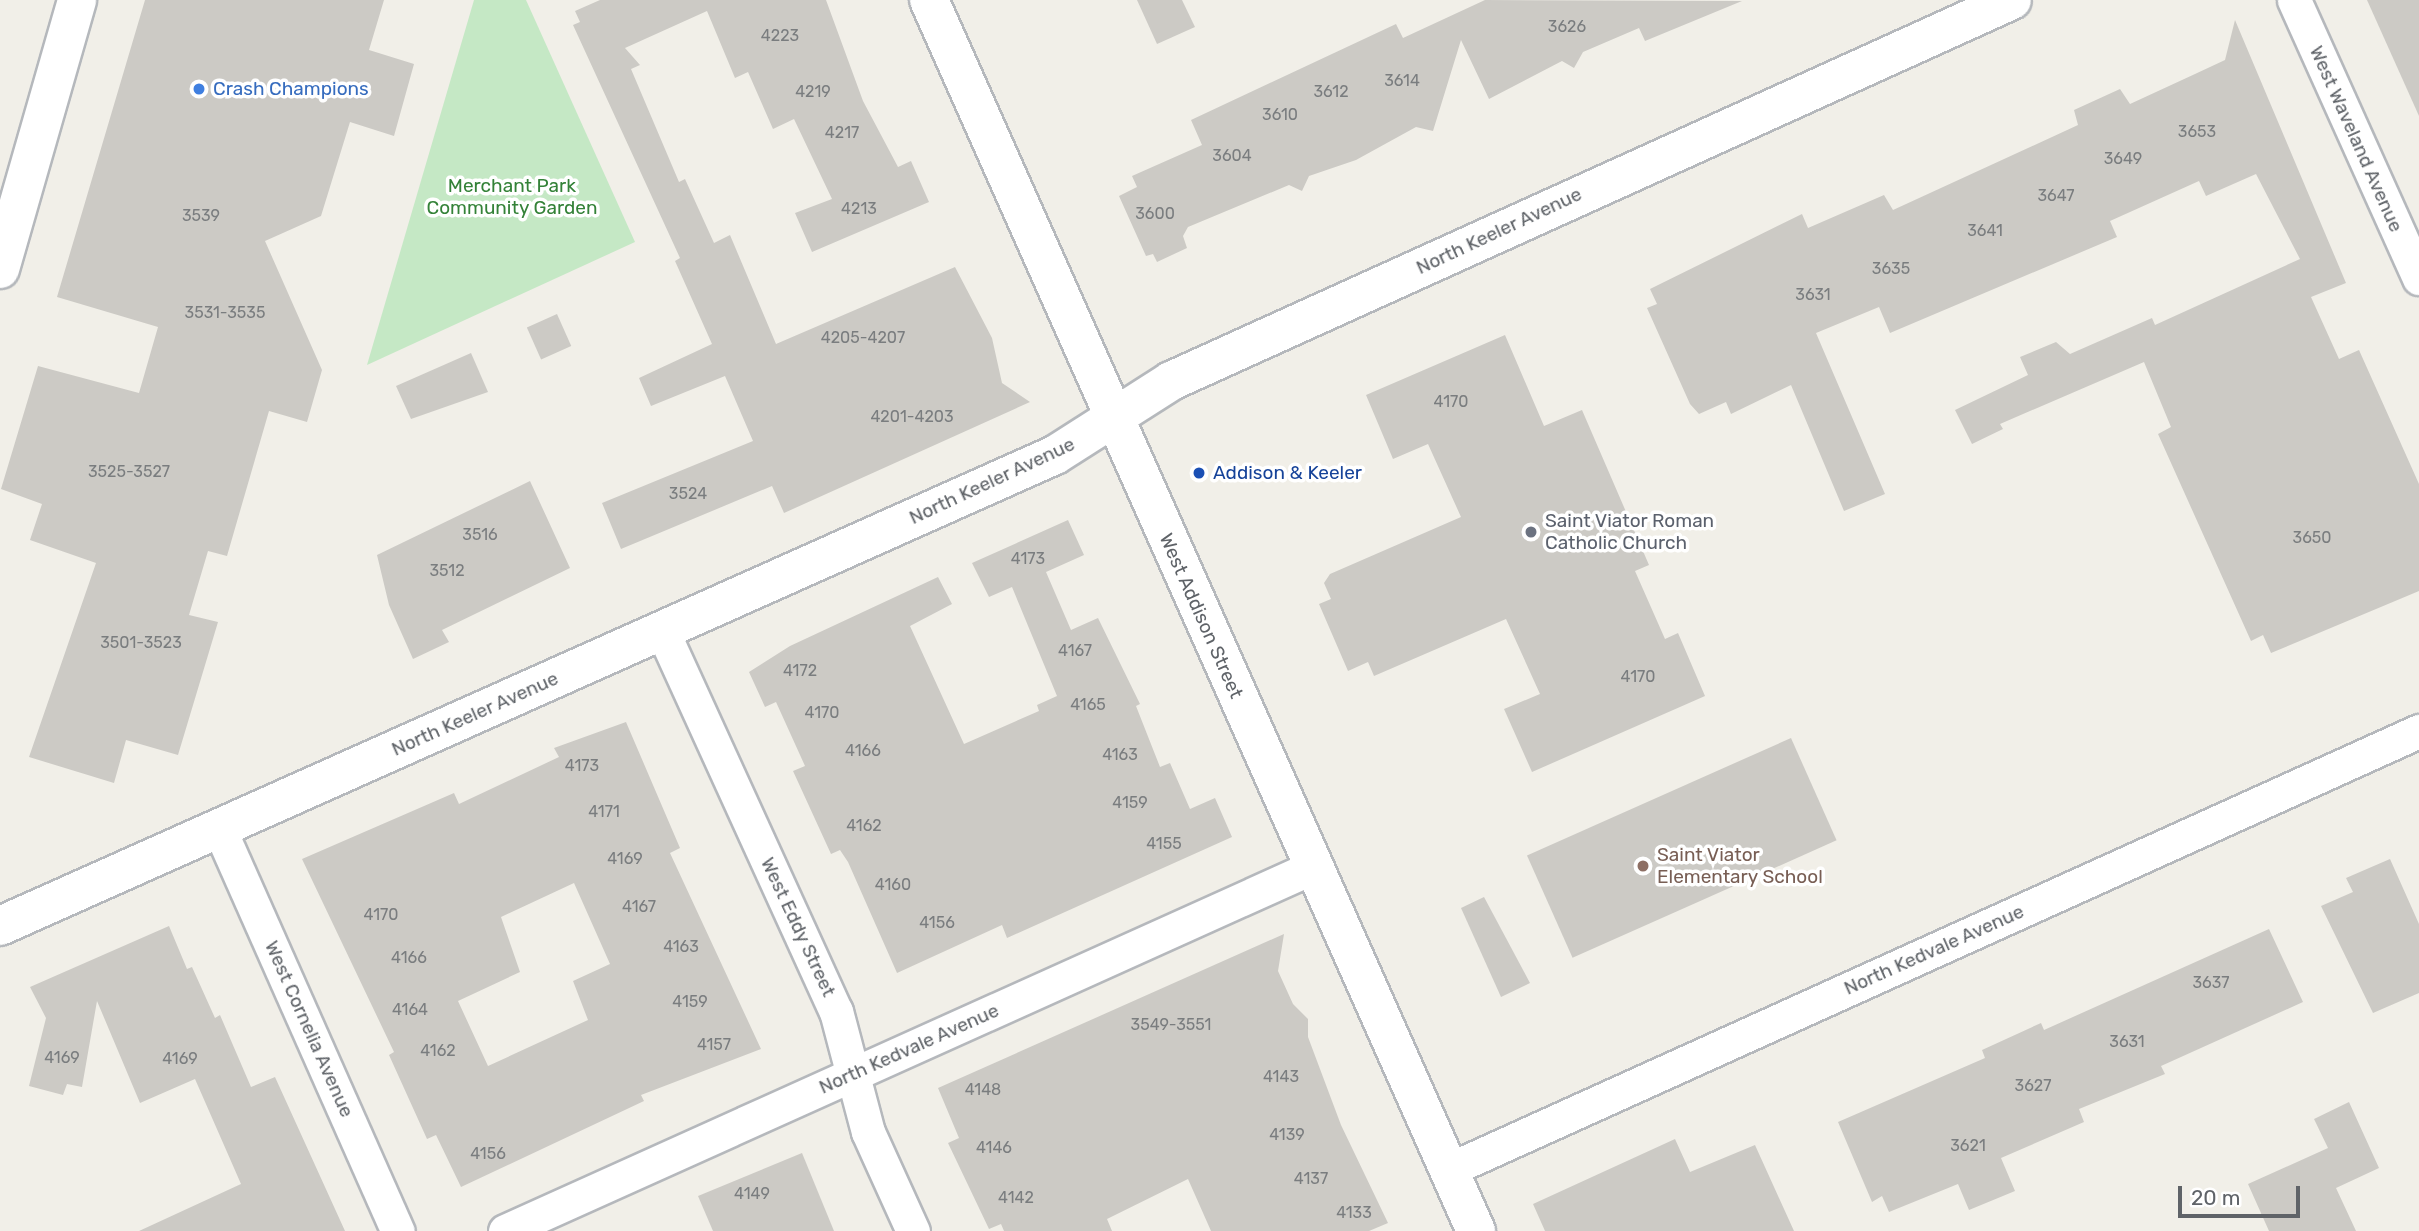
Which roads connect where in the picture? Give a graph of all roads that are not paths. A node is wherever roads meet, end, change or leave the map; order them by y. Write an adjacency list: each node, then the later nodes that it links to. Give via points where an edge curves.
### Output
1 (77, 0): 5 (street)
2 (929, 0): 7 (street, West Addison Street)
3 (2012, 0): 7 (street, North Keeler Avenue, via 1184,375)
4 (2294, 0): 6 (street, West Waveland Avenue)
5 (0, 269)
6 (2419, 278)
7 (1115, 421): 8 (street, North Keeler Avenue, via 1055,455); 11 (street, West Addison Street)
8 (662, 631): 10 (street, North Keeler Avenue); 13 (street, West Eddy Street, via 836,1011)
9 (2419, 731): 14 (street, North Kedvale Avenue)
10 (219, 828): 12 (street, North Keeler Avenue); 15 (street, West Cornelia Avenue)
11 (1313, 867): 13 (street, North Kedvale Avenue); 14 (street, West Addison Street)
12 (0, 926)
13 (853, 1074): 16 (street, North Kedvale Avenue); 17 (street, West Eddy Street, via 868,1132)
14 (1448, 1170): 18 (street, West Addison Street)
15 (398, 1231)
16 (505, 1231)
17 (913, 1231)
18 (1476, 1231)

